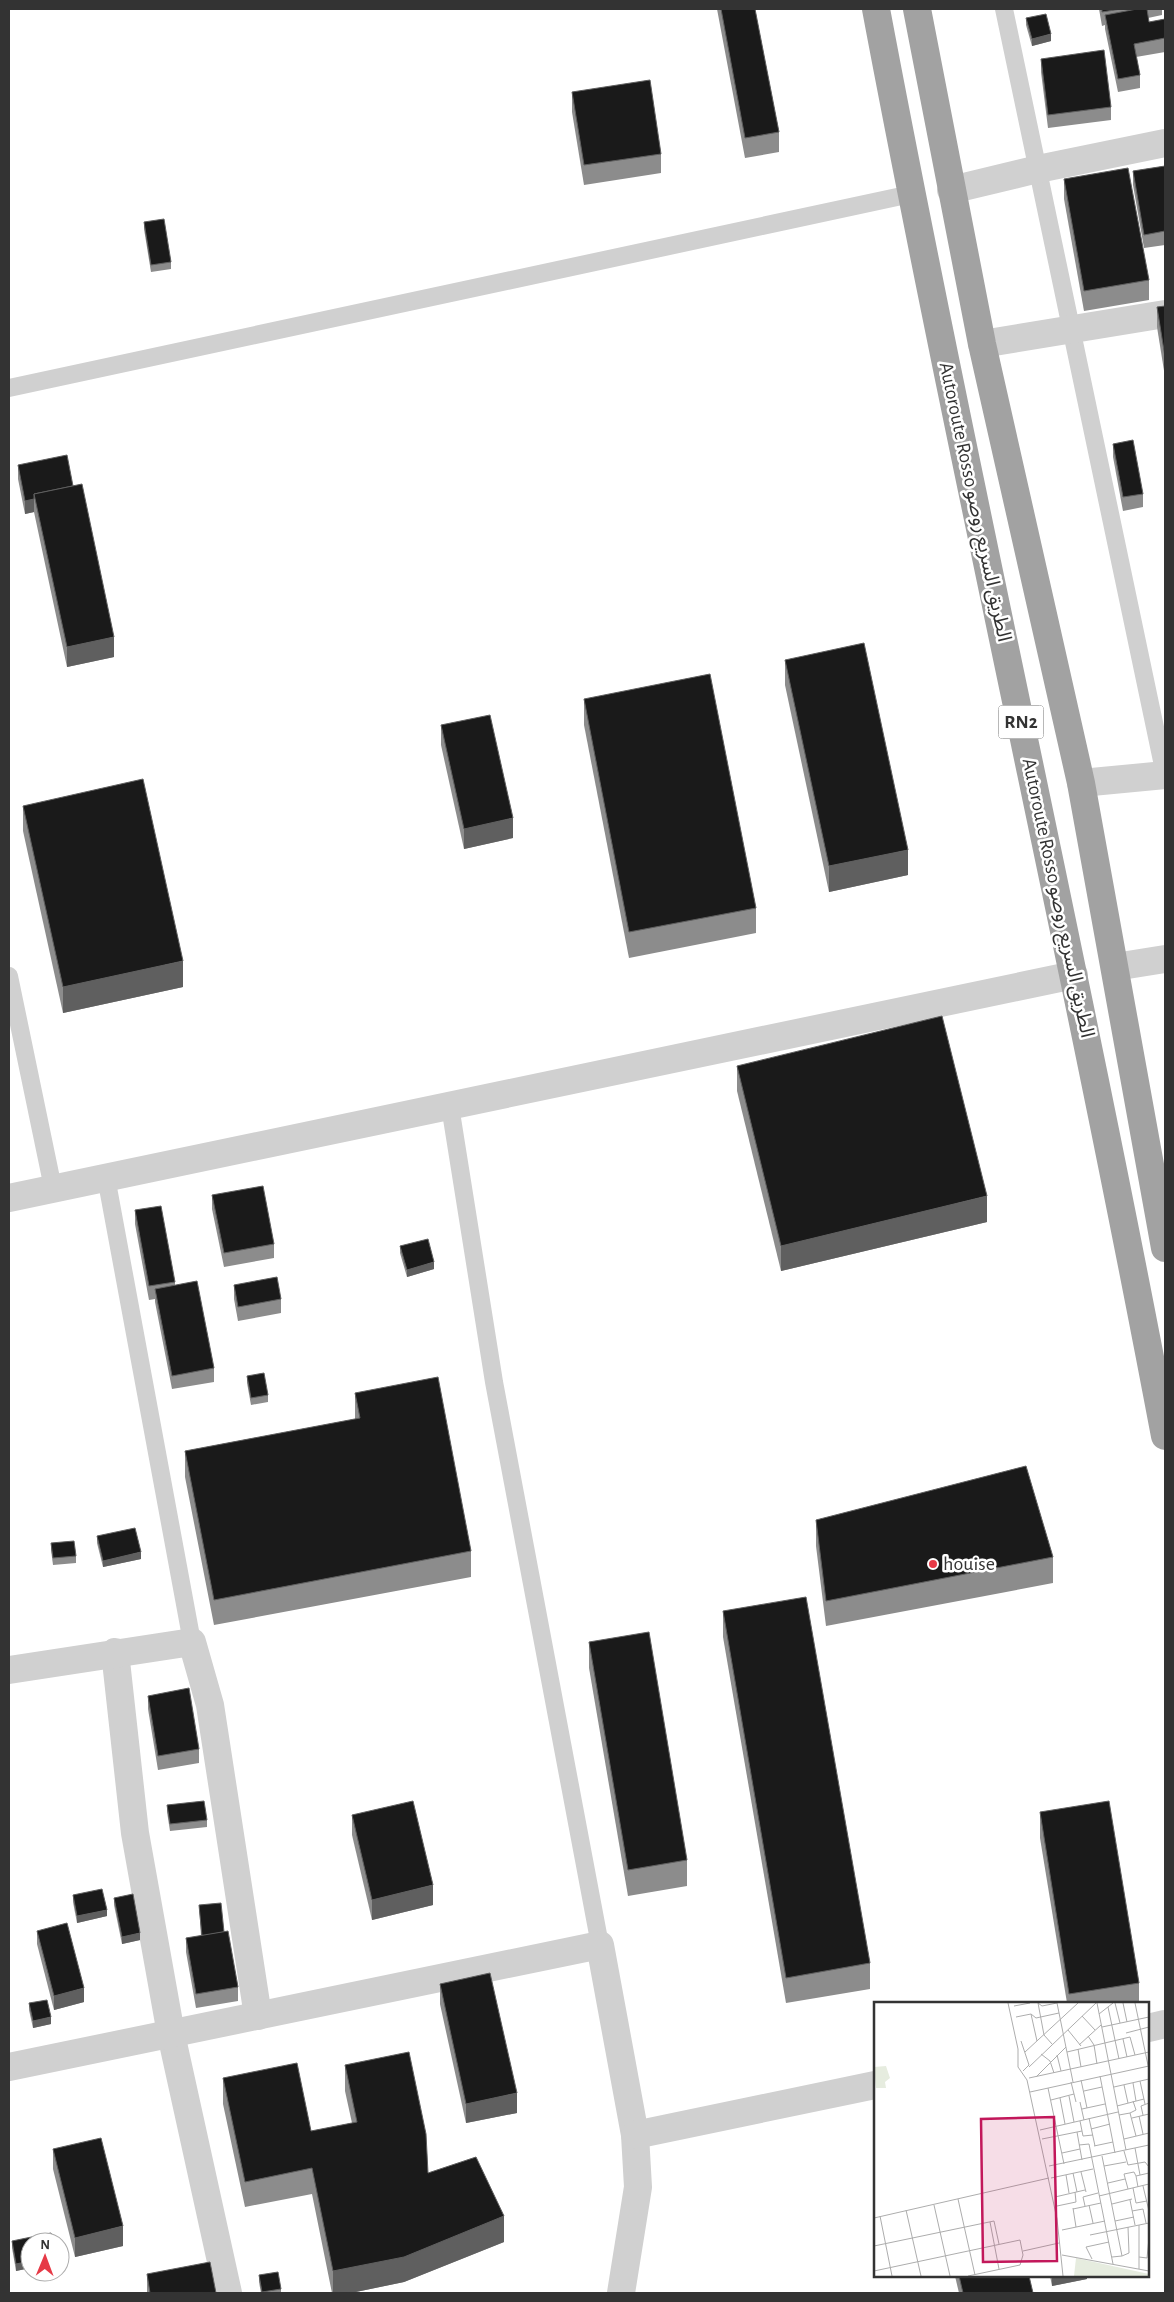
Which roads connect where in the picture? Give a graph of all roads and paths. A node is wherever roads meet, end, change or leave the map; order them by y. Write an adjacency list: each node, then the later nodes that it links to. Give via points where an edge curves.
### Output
1 (876, 9): 7 (highway, Autoroute Rosso الطريق السريع روصو / RN2)
2 (917, 9): 6 (highway, Autoroute Rosso الطريق السريع روصو / RN2)
3 (1004, 9): 5 (lane)
4 (1165, 143): 5 (street)
5 (1038, 169): 6 (street); 9 (lane)
6 (951, 190): 10 (highway, Autoroute Rosso الطريق السريع روصو / RN2)
7 (911, 194): 11 (lane); 16 (highway, Autoroute Rosso الطريق السريع روصو / RN2)
8 (1165, 314): 9 (street)
9 (1072, 330): 10 (street); 12 (lane)
10 (982, 344): 13 (highway, Autoroute Rosso الطريق السريع روصو / RN2)
11 (9, 388)
12 (1165, 775): 13 (street)
13 (1081, 784): 15 (highway, Autoroute Rosso الطريق السريع روصو / RN2)
14 (1165, 959): 15 (street)
15 (1115, 967): 22 (highway, Autoroute Rosso الطريق السريع روصو / RN2)
16 (1074, 975): 18 (street); 23 (highway, Autoroute Rosso الطريق السريع روصو / RN2)
17 (9, 976): 20 (lane)
18 (450, 1106): 19 (street); 27 (lane, via 494,1382)
19 (106, 1177): 20 (street); 24 (lane)
20 (53, 1188): 21 (street)
21 (9, 1198)
22 (1165, 1248)
23 (1165, 1436)
24 (192, 1642): 25 (street); 28 (street, via 210,1705)
25 (115, 1652): 26 (street); 31 (street, via 135,1833)
26 (9, 1670)
27 (600, 1946): 28 (street); 34 (street)
28 (258, 2016): 31 (street)
29 (1165, 2024): 30 (street)
30 (1149, 2028)
31 (171, 2034): 32 (street); 35 (street)
32 (9, 2067)
33 (874, 2084): 34 (street)
34 (635, 2135): 36 (street, via 638,2187)
35 (228, 2293)
36 (621, 2293)

